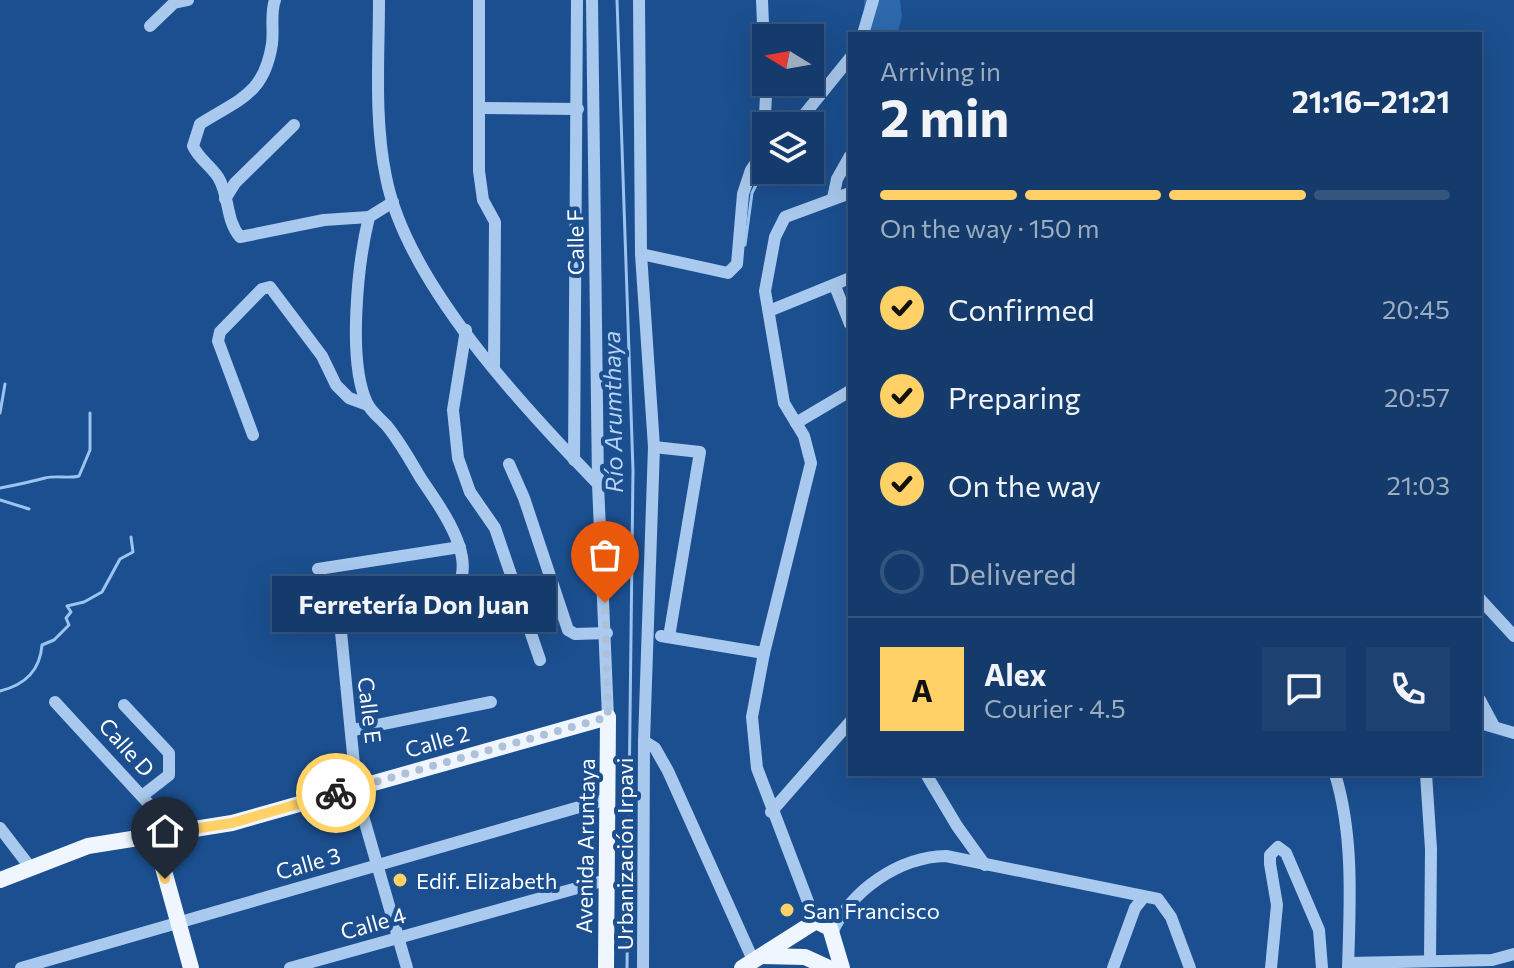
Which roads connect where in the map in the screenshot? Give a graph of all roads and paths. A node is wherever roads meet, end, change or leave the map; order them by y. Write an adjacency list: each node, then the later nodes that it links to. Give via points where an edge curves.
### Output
1 (188, 0): 10 (street, via 174,3)
2 (275, 0): 22 (street, via 262,80 249,95 200,124 194,137 193,146 218,177)
3 (379, 0): 23 (street, via 384,159)
4 (479, 0): 13 (street)
5 (577, 0): 14 (street)
6 (592, 0): 39 (street, Calle F)
7 (639, 0): 25 (street, Urbanización Irpavi)
8 (762, 0): 15 (street)
9 (873, 0): 11 (street)
10 (150, 26)
11 (864, 32)
12 (848, 60): 16 (street)
13 (481, 108): 14 (street); 31 (street, via 479,171 483,200 495,222)
14 (578, 109): 37 (street)
15 (766, 112)
16 (806, 112)
17 (294, 125): 22 (street)
18 (848, 160): 21 (street)
19 (752, 173): 25 (street, via 745,184 733,270)
20 (848, 194): 21 (street)
21 (833, 198): 28 (street, via 785,217 775,237 765,291)
22 (225, 199): 24 (street, via 231,226 240,237)
23 (393, 202): 24 (street); 30 (street, via 418,262)
24 (369, 217): 33 (street, via 355,361)
25 (641, 254): 36 (street, Urbanización Irpavi)
26 (848, 279): 27 (street)
27 (835, 286): 28 (street); 29 (street)
28 (769, 311): 34 (street, via 778,383)
29 (848, 319)
30 (466, 330): 31 (street); 48 (street, via 453,410 458,458 470,492 495,528)
31 (494, 366): 37 (street)
32 (848, 392): 34 (street)
33 (368, 405): 35 (street, via 349,398 336,385 322,356 270,287 262,289 220,332 218,341); 40 (street, via 389,428)
34 (796, 423): 47 (street, via 811,463)
35 (253, 435)
36 (654, 447): 44 (street, Urbanización Irpavi); 46 (street, via 700,452)
37 (574, 460): 39 (street)
38 (509, 464): 43 (street, via 568,630)
39 (598, 484): 43 (street, Avenida Aruntaya)
40 (460, 547): 41 (street); 57 (street, Calle E, via 462,566 455,593 428,606 345,625 340,642)
41 (318, 569)
42 (1482, 601): 45 (street)
43 (607, 633): 53 (street, Avenida Aruntaya)
44 (650, 635): 46 (street); 59 (street, Urbanización Irpavi)
45 (1514, 636)
46 (669, 637): 47 (street)
47 (764, 653): 66 (street, via 752,738)
48 (540, 660)
49 (55, 702): 64 (street, Calle D)
50 (491, 702): 57 (street)
51 (1482, 704): 56 (street)
52 (124, 705): 64 (street, via 169,753 169,775)
53 (608, 717): 63 (main road, Calle 2); 65 (main road, Avenida Aruntaya)
54 (1482, 723): 56 (street)
55 (848, 724): 66 (street)
56 (1494, 726): 58 (street)
57 (353, 730): 63 (street, Calle E)
58 (1514, 733)
59 (644, 741): 84 (street, via 655,748 668,771); 91 (street, Urbanización Irpavi)
60 (927, 776): 70 (street)
61 (1335, 776): 85 (street, via 1345,815)
62 (1426, 776): 83 (street)
63 (357, 787): 68 (main road, Calle 2, via 232,823); 69 (street, Calle E)
64 (142, 796): 68 (street, Calle D)
65 (607, 799): 69 (street, Calle 3); 73 (main road, Avenida Aruntaya)
66 (771, 812): 76 (street, via 810,907)
67 (0, 828): 71 (street)
68 (154, 835): 71 (main road, Calle 2, via 88,846); 75 (main road, Calle D)
69 (377, 863): 75 (street, Calle 3); 78 (street, Calle E)
70 (985, 865): 74 (street); 79 (street, via 924,857 877,879 841,913)
71 (30, 867): 72 (main road, Calle 2)
72 (0, 880)
73 (606, 880): 78 (street, Calle 4); 90 (main road, Avenida Aruntaya)
74 (1143, 898): 94 (street); 95 (street, via 1164,903)
75 (177, 921): 86 (street, Calle 3); 87 (main road, Calle D)
76 (811, 922): 77 (main road); 79 (main road, via 821,922)
77 (797, 933): 81 (main road, via 797,947); 84 (main road)
78 (398, 937): 88 (street, Calle 4); 89 (street, Calle E)
79 (833, 938): 81 (main road, via 829,952); 93 (main road)
80 (1514, 954): 82 (street)
81 (809, 958): 84 (main road); 92 (main road)
82 (1492, 960): 83 (street); 98 (street)
83 (1438, 962): 85 (street)
84 (751, 963)
85 (1348, 966)
86 (21, 968)
87 (191, 968)
88 (290, 968)
89 (407, 968)
90 (606, 968)
91 (643, 968)
92 (829, 968)
93 (842, 968)
94 (1113, 968)
95 (1190, 968)
96 (1271, 968): 97 (street, via 1277,905 1270,855 1278,847 1297,875 1319,930)
97 (1322, 968)
98 (1479, 968)

